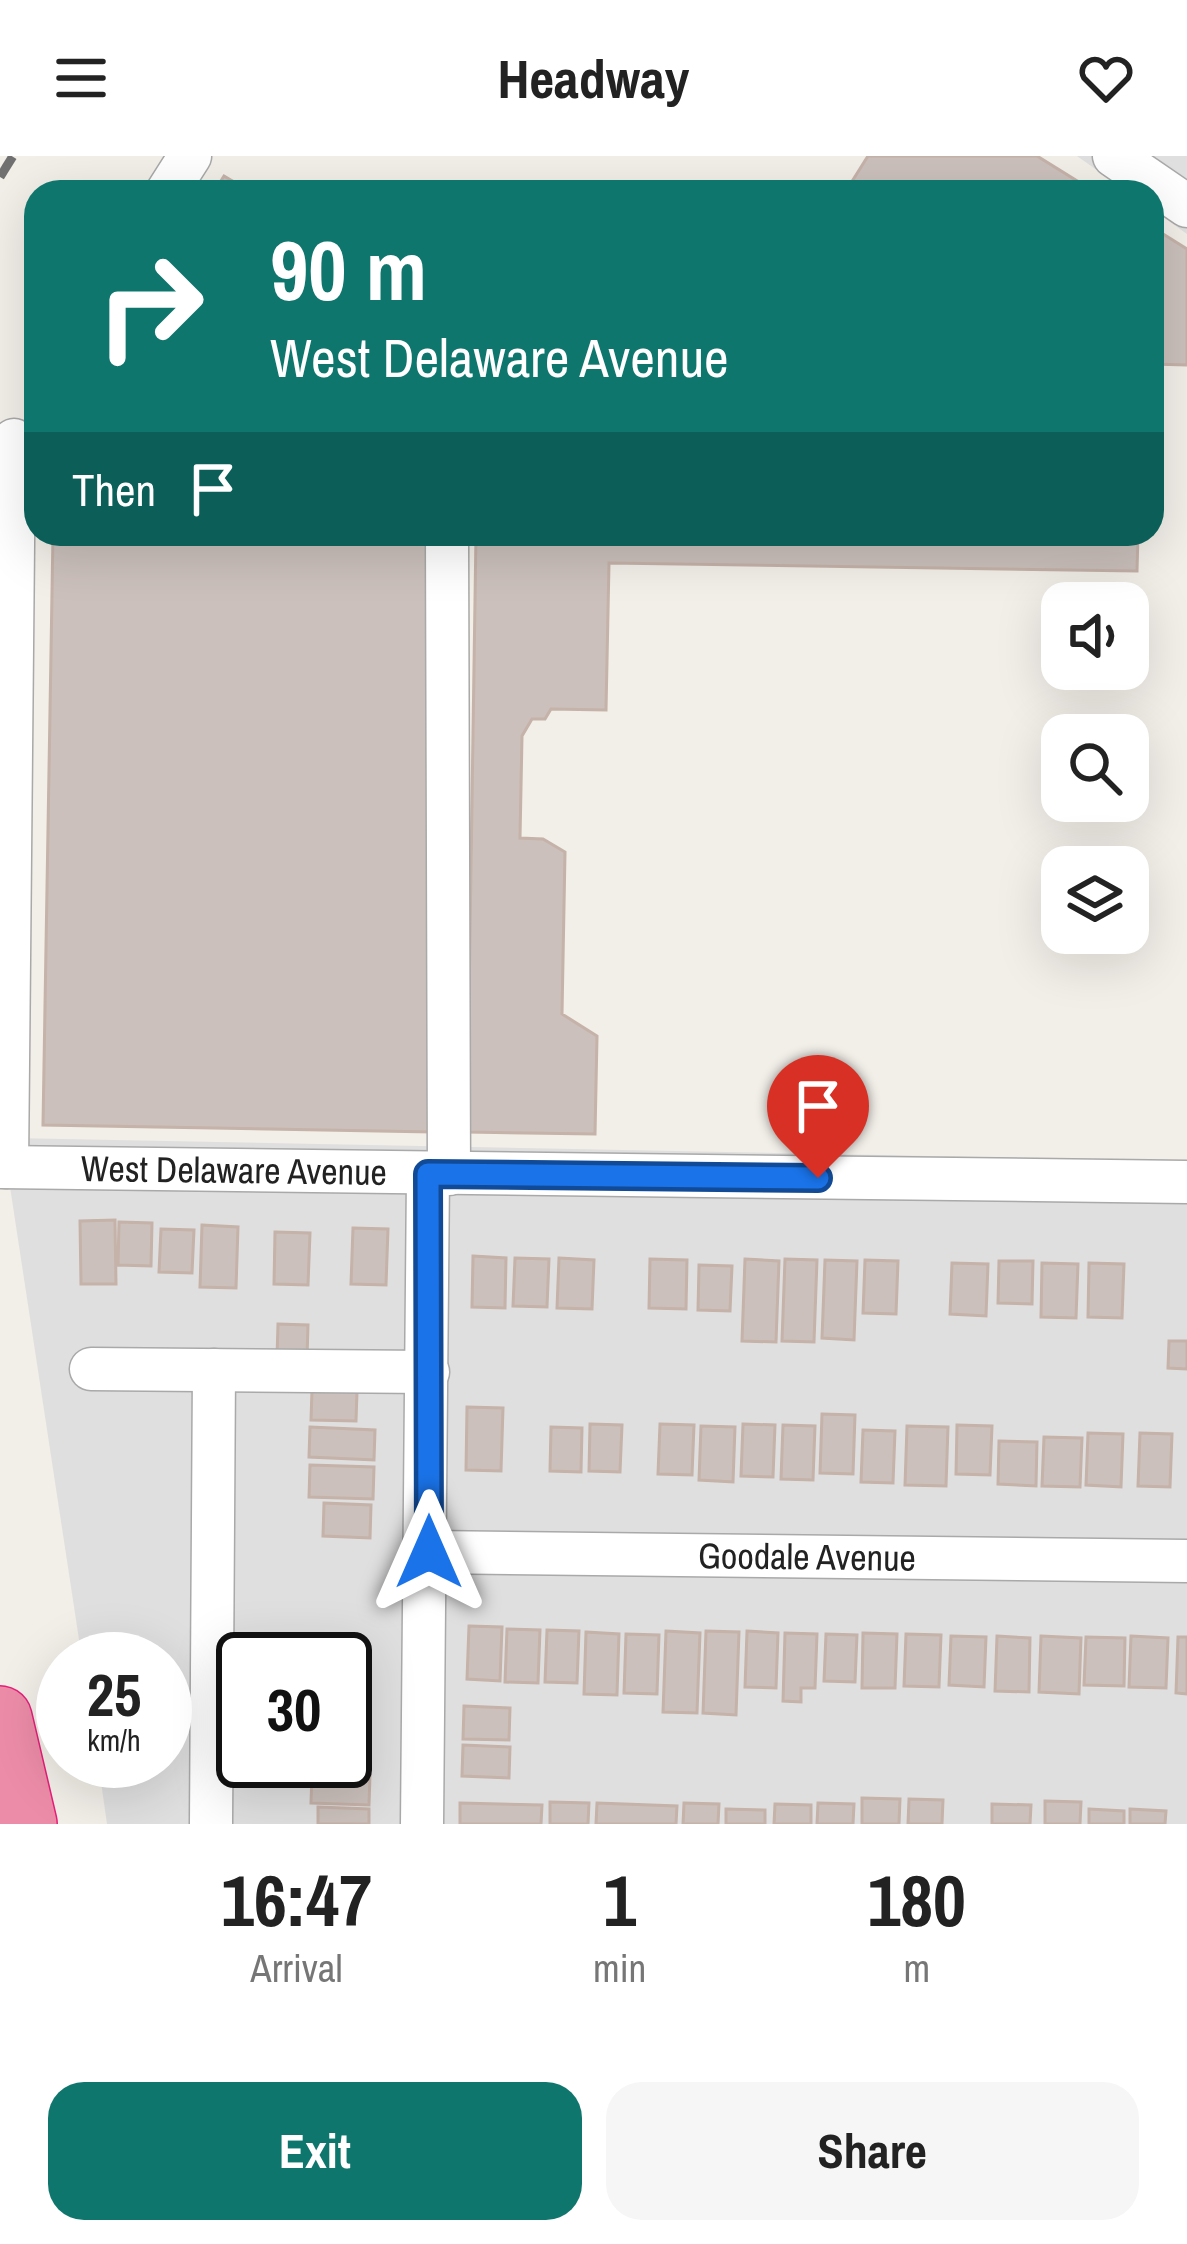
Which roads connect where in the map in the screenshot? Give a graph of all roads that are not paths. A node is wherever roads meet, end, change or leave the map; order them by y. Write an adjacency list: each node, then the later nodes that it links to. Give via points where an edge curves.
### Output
1 (1114, 156): 2 (street)
2 (1149, 180)
3 (17, 436): 5 (street)
4 (447, 546): 6 (street)
5 (4, 1167): 6 (street, West Delaware Avenue)
6 (438, 1174): 7 (street, West Delaware Avenue); 10 (street)
7 (1187, 1182)
8 (92, 1369): 9 (street)
9 (214, 1370): 10 (street); 15 (street)
10 (428, 1372): 11 (street)
11 (429, 1552): 12 (street, Goodale Avenue); 16 (street)
12 (1187, 1562)
13 (0, 1718): 14 (highway)
14 (25, 1824)
15 (212, 1824)
16 (422, 1824)

